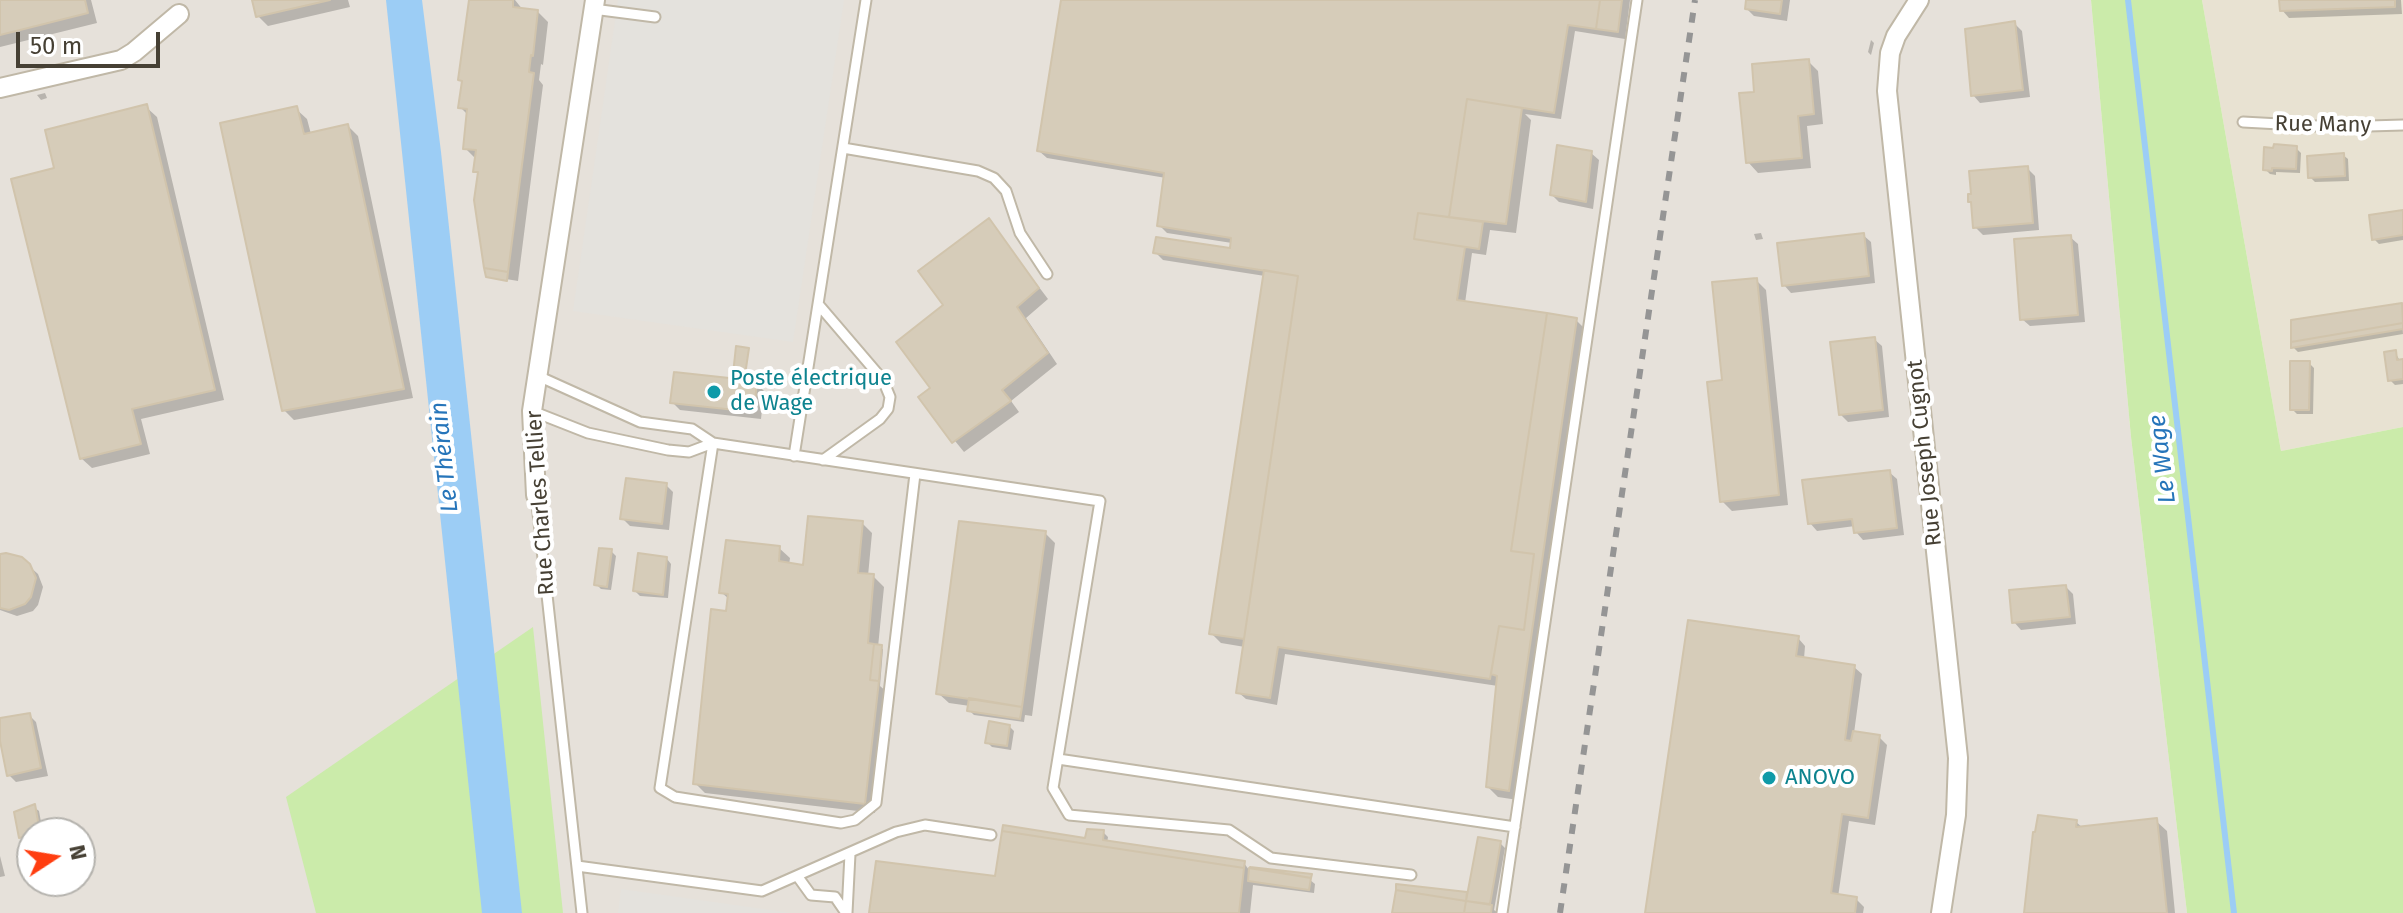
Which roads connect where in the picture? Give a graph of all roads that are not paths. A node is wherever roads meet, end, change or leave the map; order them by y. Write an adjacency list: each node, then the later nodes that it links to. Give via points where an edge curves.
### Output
1 (866, 0): 10 (lane)
2 (1637, 0): 21 (lane)
3 (1919, 0): 30 (street, Rue Joseph Cugnot, via 1890,53 1887,91 1958,758 1956,815)
4 (594, 5): 6 (lane); 13 (street, Rue Charles Tellier)
5 (179, 14): 7 (street, via 121,60)
6 (655, 17)
7 (0, 88)
8 (2243, 122): 9 (lane, Rue Many)
9 (2403, 125)
10 (843, 148): 11 (lane, via 994,178 1006,191 1020,233); 12 (lane)
11 (1047, 274)
12 (818, 304): 16 (lane); 17 (lane, via 883,380 890,397 880,419)
13 (538, 376): 14 (street, Rue Charles Tellier); 15 (lane, via 640,422 692,429)
14 (532, 411): 15 (lane, via 588,433 668,450 689,452); 19 (street, Rue Charles Tellier)
15 (713, 443): 16 (lane); 18 (lane, via 660,788 675,797 841,823 855,820 876,803)
16 (794, 456): 17 (lane)
17 (823, 460): 18 (lane)
18 (915, 474): 20 (lane, via 1100,501)
19 (536, 495): 24 (lane, Rue Charles Tellier)
20 (1058, 759): 21 (lane); 25 (lane, via 1053,788 1069,815 1229,830 1271,858)
21 (1515, 827): 29 (lane)
22 (991, 835): 23 (lane, via 925,825)
23 (850, 854): 26 (lane); 28 (lane)
24 (577, 866): 26 (lane, via 762,891); 27 (lane, Rue Charles Tellier)
25 (1411, 875)
26 (798, 877): 28 (lane, via 811,895 835,897)
27 (582, 913)
28 (846, 913)
29 (1502, 913)
30 (1941, 913)

